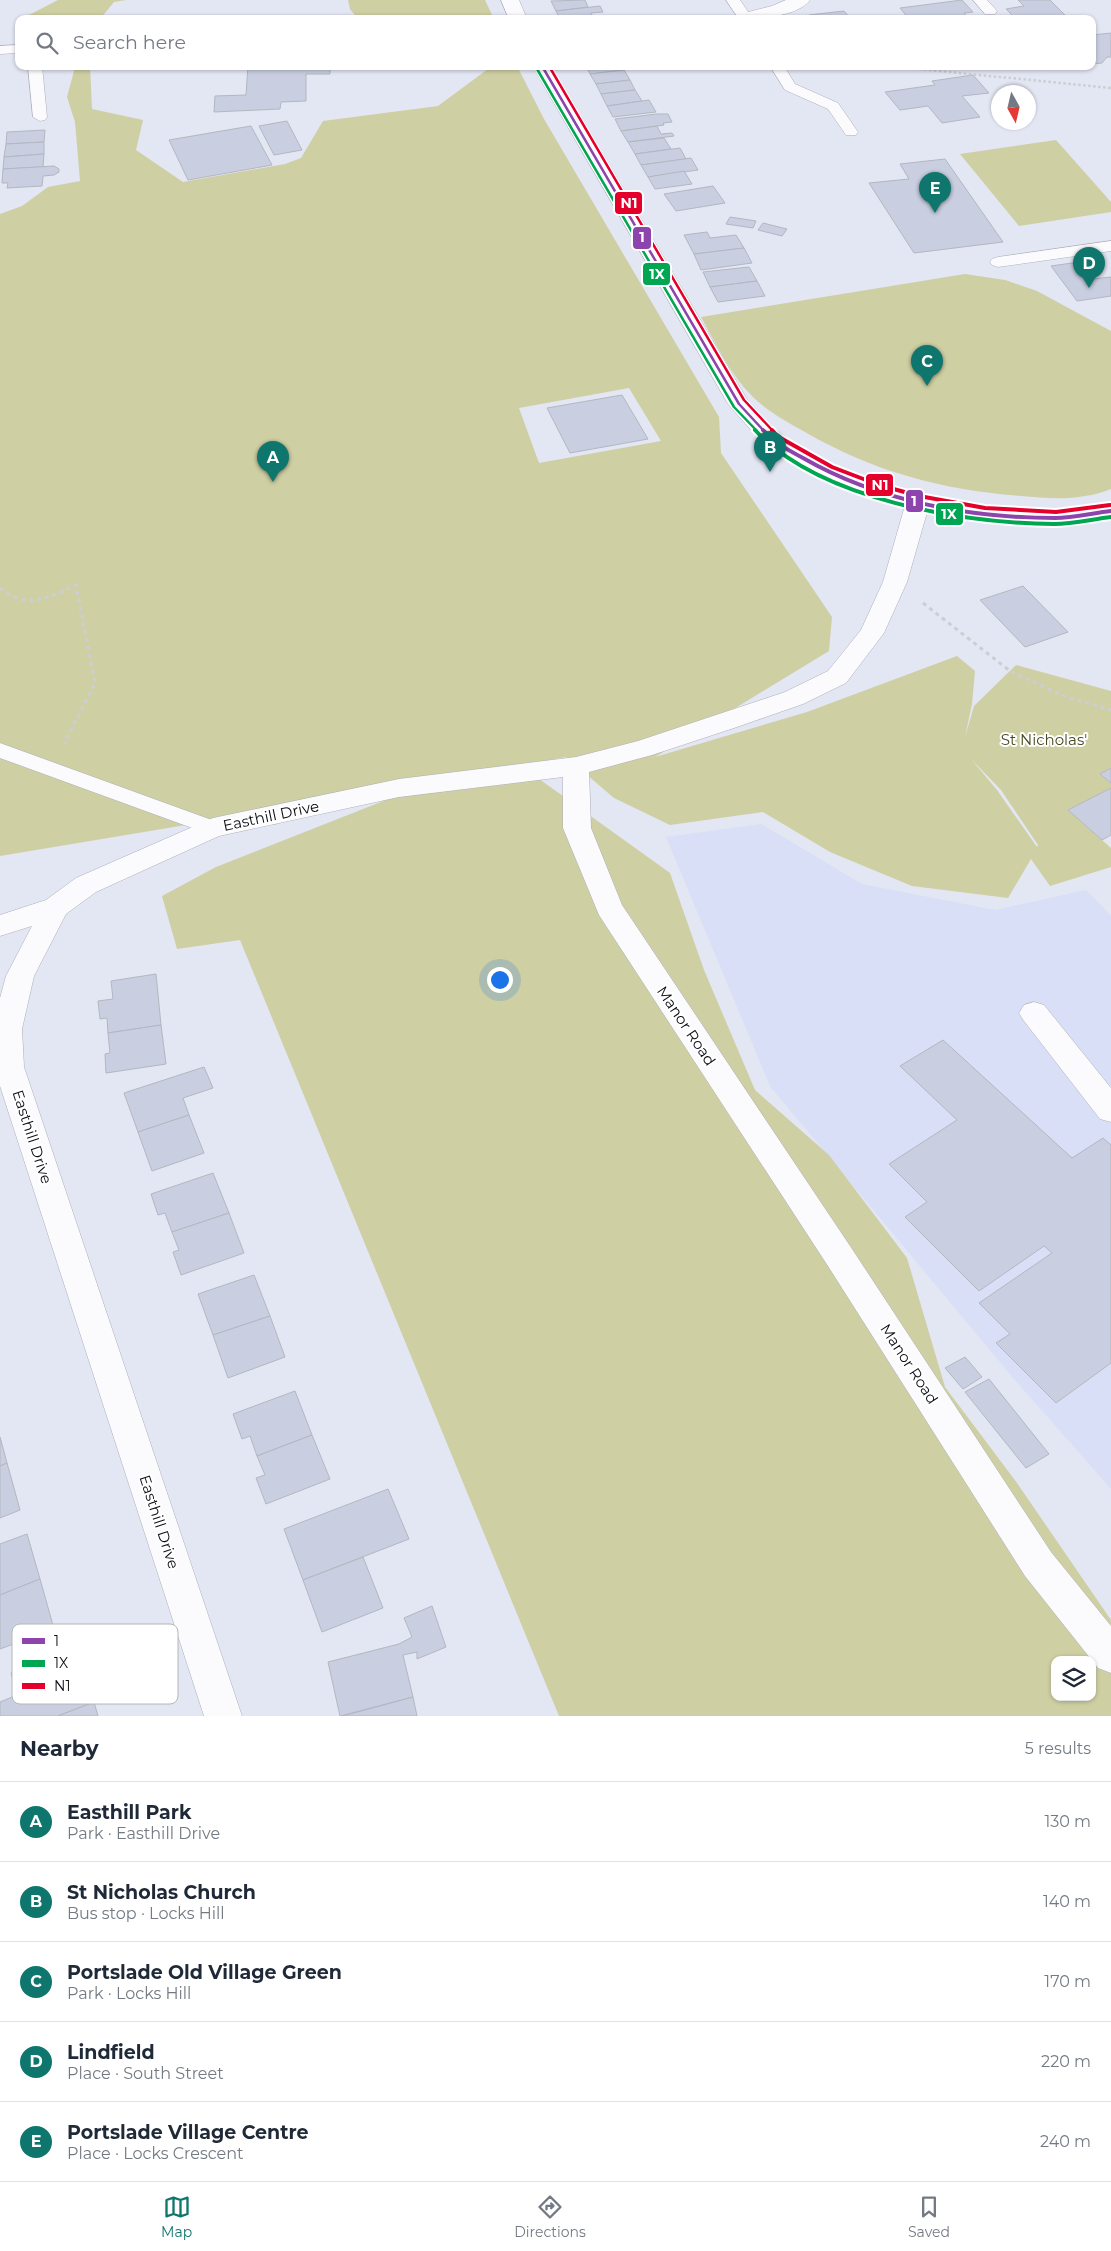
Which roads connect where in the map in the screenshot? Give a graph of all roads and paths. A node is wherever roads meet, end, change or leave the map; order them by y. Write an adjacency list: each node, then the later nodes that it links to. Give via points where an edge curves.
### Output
1 (510, 0): 6 (street)
2 (733, 0): 7 (lane)
3 (801, 0): 8 (street)
4 (980, 0): 5 (lane)
5 (990, 11)
6 (516, 15)
7 (742, 15)
8 (760, 15)
9 (15, 49): 10 (lane)
10 (0, 50)
11 (36, 70): 16 (lane)
12 (544, 70): 20 (street, via 739,404 773,442 821,468)
13 (779, 70): 17 (lane, via 790,87 833,106)
14 (929, 70): 15 (path)
15 (1111, 88)
16 (40, 117)
17 (851, 132)
18 (1111, 246): 19 (lane)
19 (998, 262)
20 (918, 502): 21 (street, via 984,514 1047,517); 22 (street)
21 (1111, 511)
22 (895, 582): 24 (path, via 1010,671 1064,696); 26 (street, via 872,633 837,677 794,698 728,721 643,749)
23 (0, 588): 27 (path, via 7,596 26,602 40,601 76,585 95,682)
24 (1111, 710)
25 (0, 750): 27 (lane)
26 (576, 766): 28 (street, Easthill Drive, via 399,788); 33 (street, Manor Road, via 577,828 609,908 840,1256 1038,1564)
27 (52, 768): 28 (lane)
28 (213, 828): 29 (street, Easthill Drive, via 86,885)
29 (56, 908): 30 (street); 34 (street, Easthill Drive, via 20,976 7,1029 9,1067)
30 (0, 926)
31 (1034, 1013): 32 (street)
32 (1111, 1110)
33 (1111, 1655)
34 (224, 1716)

